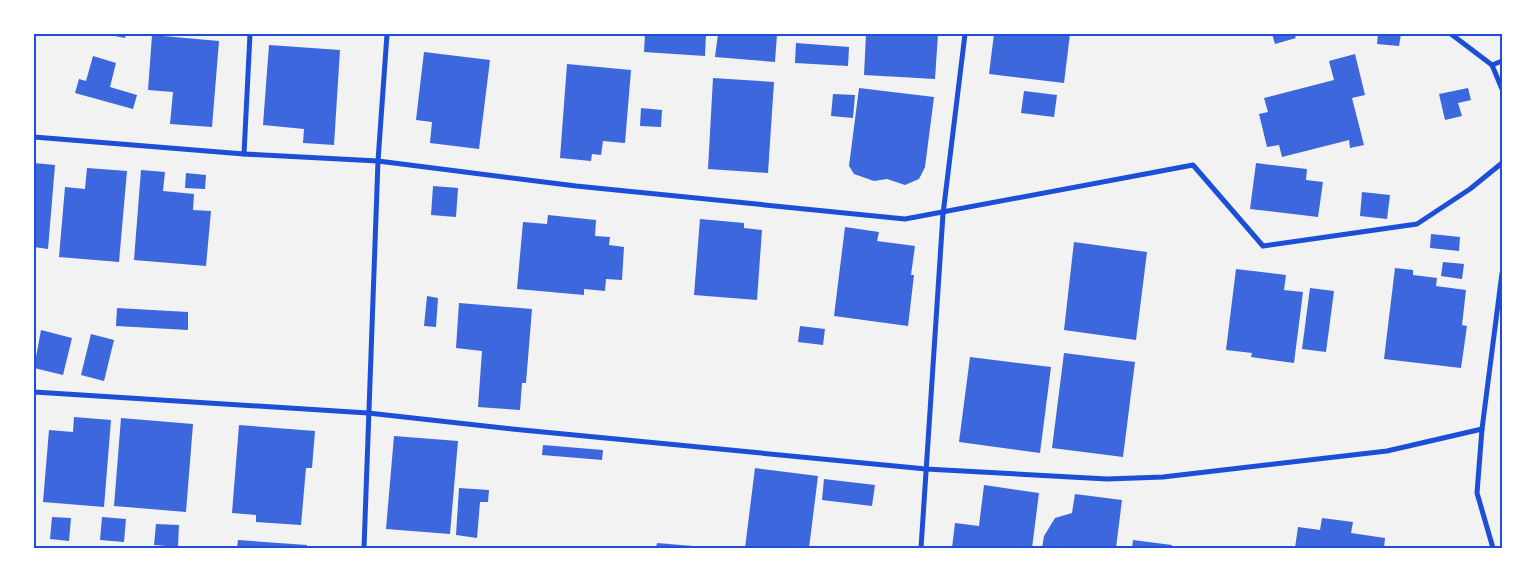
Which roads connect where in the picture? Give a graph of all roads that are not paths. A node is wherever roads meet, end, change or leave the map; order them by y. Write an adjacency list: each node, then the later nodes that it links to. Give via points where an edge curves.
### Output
1 (250, 34): 9 (street)
2 (387, 34): 10 (street)
3 (965, 34): 12 (street)
4 (1451, 34): 6 (street)
5 (1502, 61): 6 (street)
6 (1492, 65): 7 (street)
7 (1502, 89)
8 (34, 137): 9 (street)
9 (244, 154): 10 (street)
10 (378, 161): 12 (street, via 586,187 905,219); 15 (street)
11 (1502, 163): 12 (street, via 1417,224 1263,246 1193,165)
12 (943, 214): 17 (street)
13 (1502, 273): 16 (street)
14 (34, 392): 15 (street)
15 (368, 413): 17 (street); 18 (street)
16 (1482, 430): 17 (street, via 1388,451 1163,477 1107,479); 20 (street, via 1477,493)
17 (926, 469): 19 (street)
18 (364, 548)
19 (921, 548)
20 (1493, 548)

